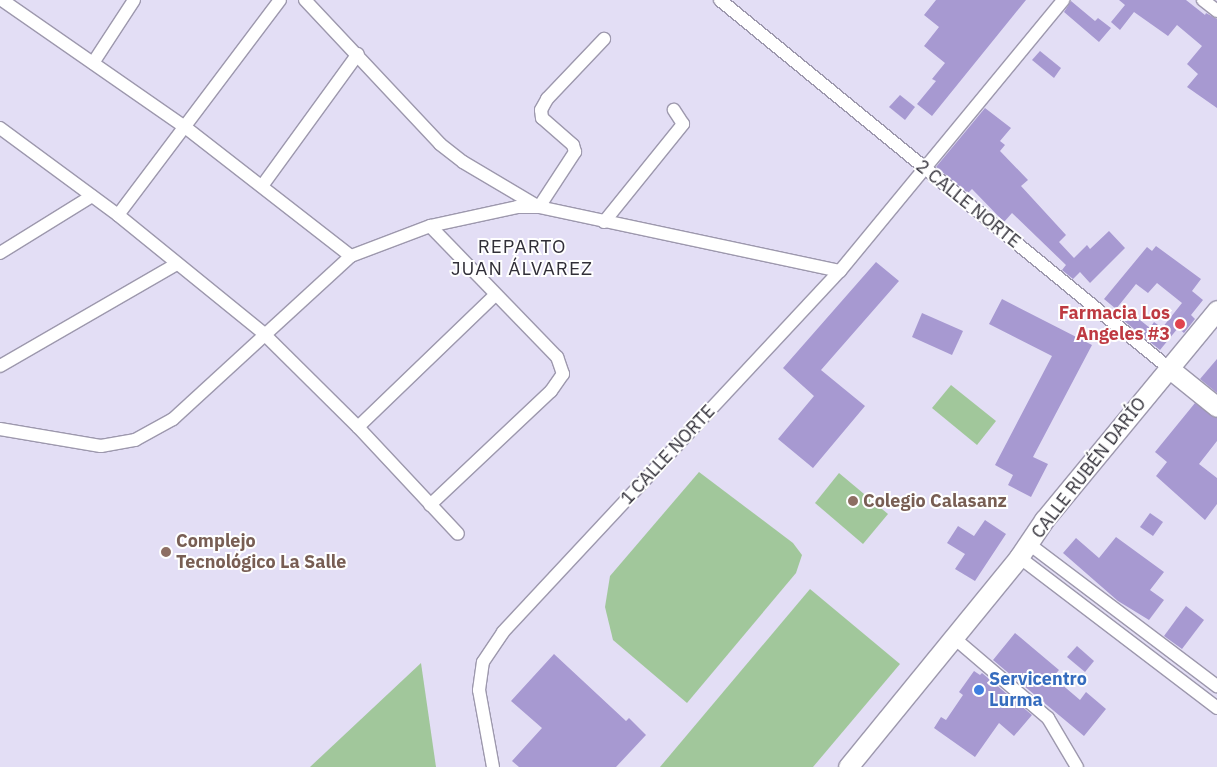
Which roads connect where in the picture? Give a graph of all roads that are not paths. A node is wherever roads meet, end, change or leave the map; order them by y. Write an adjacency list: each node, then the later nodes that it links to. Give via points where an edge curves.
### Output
1 (134, 0): 11 (street)
2 (280, 0): 14 (street)
3 (305, 0): 10 (street)
4 (720, 0): 15 (street, 2 CALLE NORTE)
5 (1063, 0): 15 (street, 1 CALLE NORTE)
6 (1203, 0): 8 (street)
7 (4, 4): 11 (street)
8 (1217, 11)
9 (604, 39): 18 (street, via 547,99 541,110 542,118 572,145 575,152)
10 (358, 54): 16 (street); 18 (street, via 440,144 463,162)
11 (93, 63): 14 (street)
12 (674, 110): 20 (street, via 683,124)
13 (0, 128): 17 (street)
14 (185, 128): 16 (street); 19 (street)
15 (926, 170): 25 (street, 1 CALLE NORTE); 31 (street, 2 CALLE NORTE)
16 (262, 186): 23 (street)
17 (92, 196): 19 (street); 22 (street)
18 (539, 207): 20 (street); 21 (street, via 517,208)
19 (118, 216): 24 (street)
20 (604, 222): 25 (street)
21 (430, 226): 23 (street); 26 (street)
22 (0, 253)
23 (351, 256): 29 (street)
24 (177, 264): 29 (street); 30 (street)
25 (840, 272): 41 (street, 1 CALLE NORTE, via 503,632 483,662 479,690)
26 (495, 295): 33 (street); 35 (street, via 557,356 563,374 552,392)
27 (1217, 310): 31 (street, CALLE RUBÉN DARÍO)
28 (1217, 330): 31 (street, CALLE RUBÉN DARÍO)
29 (263, 333): 33 (street); 34 (street, via 173,419 135,440 101,446)
30 (0, 366)
31 (1174, 372): 32 (street, 2 CALLE NORTE); 37 (street, CALLE RUBÉN DARÍO, via 1052,529)
32 (1217, 407)
33 (358, 427): 35 (street)
34 (0, 429)
35 (430, 505): 36 (street)
36 (458, 534)
37 (1024, 551): 38 (street, CALLE RUBÉN DARÍO); 39 (street); 40 (street)
38 (953, 637): 42 (street, CALLE RUBÉN DARÍO); 43 (street, via 1048,718)
39 (1217, 686)
40 (1217, 708)
41 (493, 767)
42 (848, 767)
43 (1077, 767)

